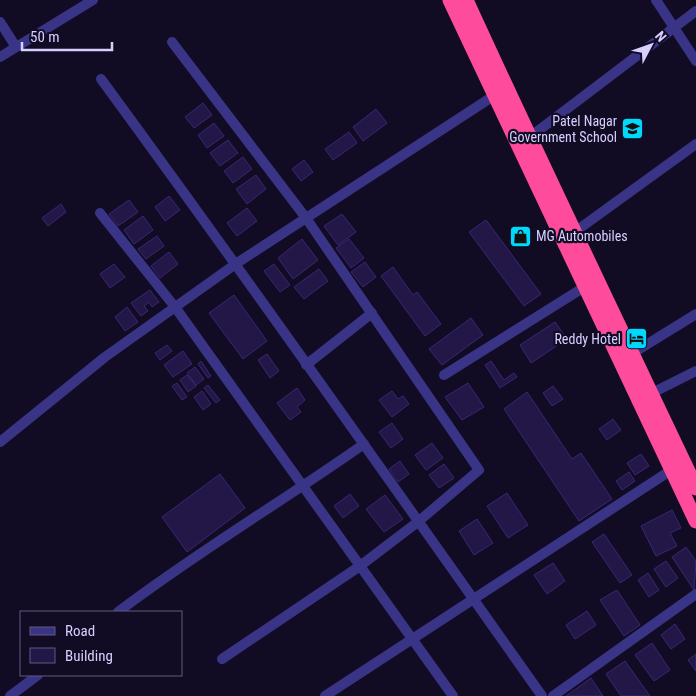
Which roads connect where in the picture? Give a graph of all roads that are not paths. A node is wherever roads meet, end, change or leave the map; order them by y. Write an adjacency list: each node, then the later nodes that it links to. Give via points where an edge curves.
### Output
1 (93, 0): 9 (street)
2 (450, 0): 13 (highway)
3 (466, 0): 14 (highway)
4 (656, 0): 7 (street)
5 (696, 10): 7 (street)
6 (0, 22): 9 (street)
7 (673, 28): 11 (street); 14 (street)
8 (172, 42): 17 (street)
9 (16, 48): 10 (street)
10 (0, 57)
11 (696, 61)
12 (101, 79): 19 (street)
13 (495, 95): 14 (highway); 17 (street)
14 (523, 141): 18 (highway); 20 (highway)
15 (696, 144): 18 (street)
16 (100, 213): 21 (street)
17 (306, 218): 19 (street); 22 (street)
18 (576, 231): 24 (highway)
19 (236, 263): 21 (street); 25 (street)
20 (586, 286): 27 (street); 31 (highway)
21 (175, 307): 29 (street); 32 (street)
22 (372, 313): 25 (street); 34 (street, via 479,470)
23 (696, 314): 24 (street)
24 (633, 353): 28 (highway)
25 (306, 365): 30 (street)
26 (696, 371): 28 (street)
27 (444, 375)
28 (652, 393): 31 (highway)
29 (1, 439)
30 (364, 444): 32 (street); 34 (street)
31 (678, 466): 33 (highway); 35 (highway); 38 (street)
32 (304, 487): 36 (street); 39 (street)
33 (696, 488)
34 (419, 521): 36 (street); 38 (street)
35 (696, 521)
36 (360, 566): 40 (street); 41 (street)
37 (696, 594): 47 (street)
38 (472, 598): 40 (street); 46 (street)
39 (119, 611)
40 (412, 638): 44 (street); 45 (street)
41 (222, 659)
42 (37, 676): 43 (street)
43 (10, 696)
44 (325, 696)
45 (453, 696)
46 (542, 696)
47 (553, 696)

